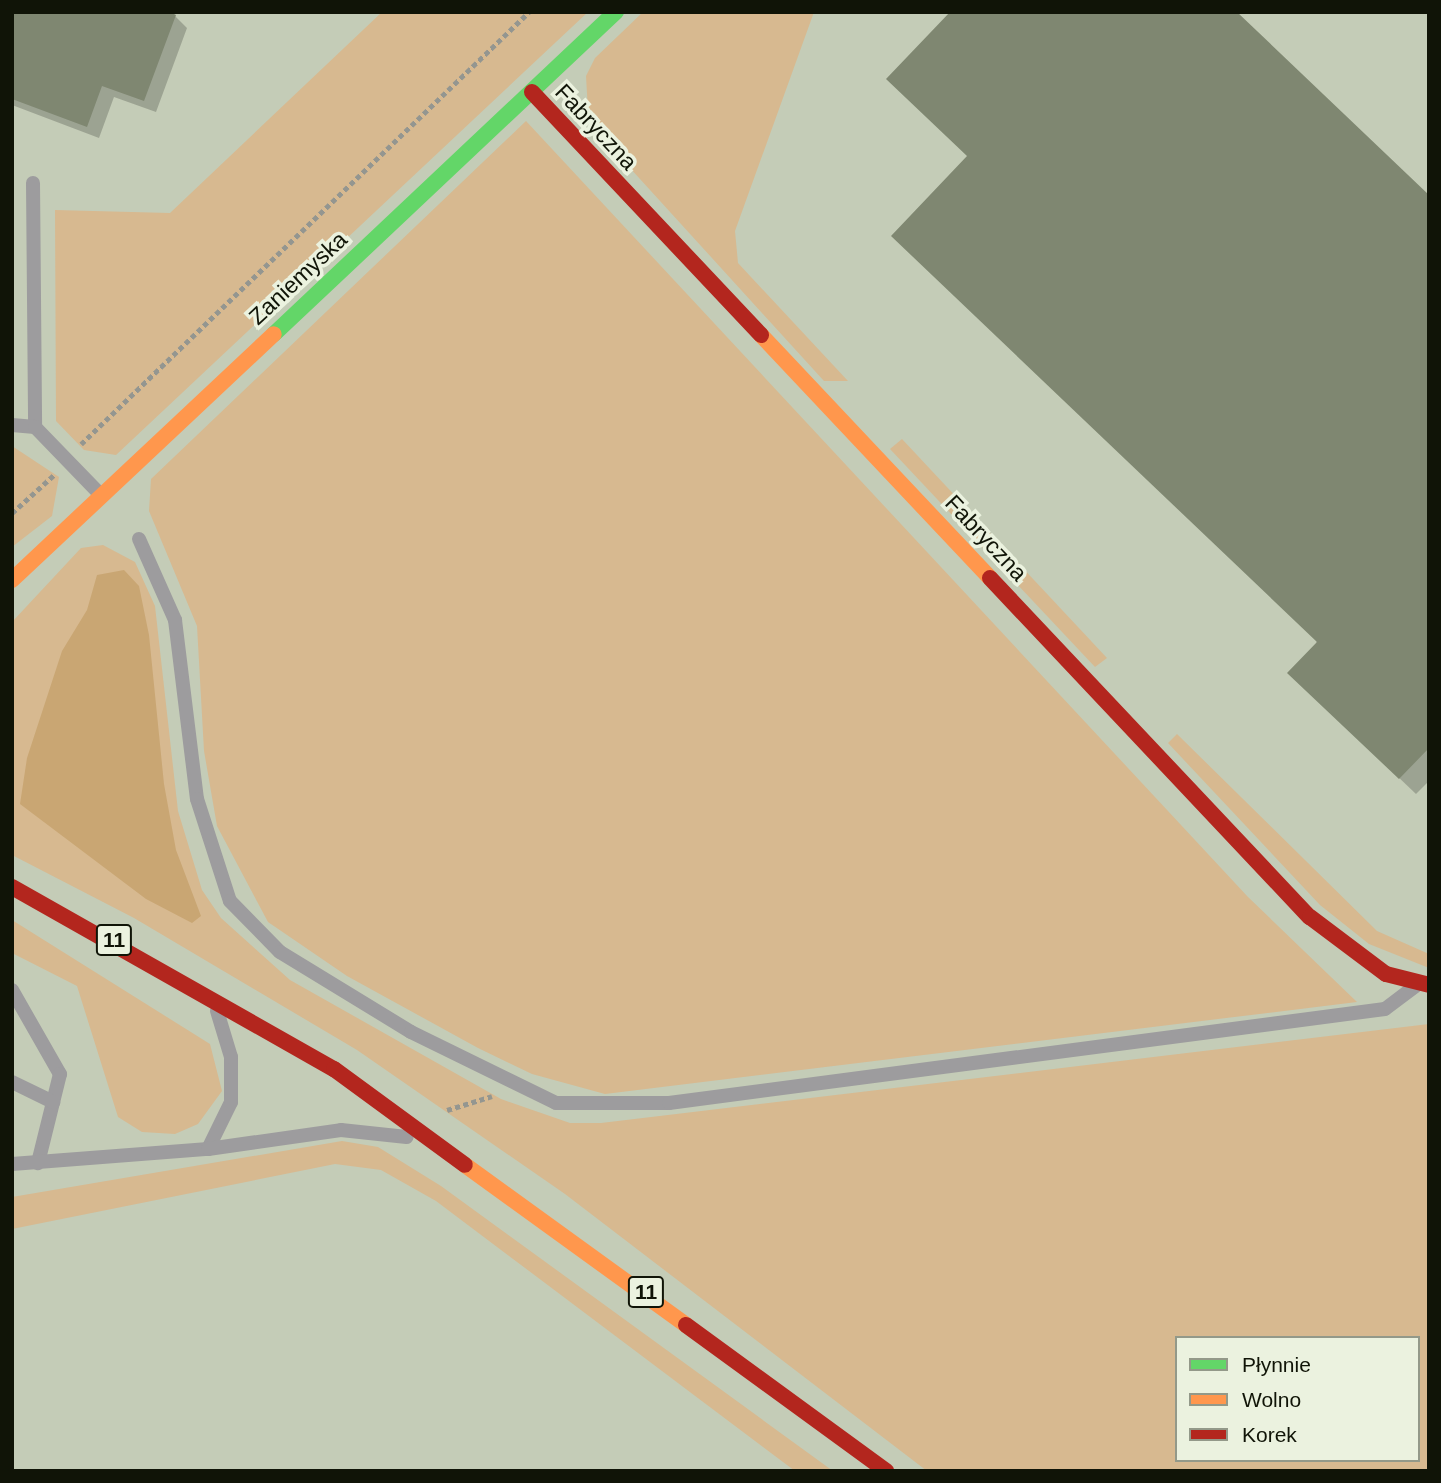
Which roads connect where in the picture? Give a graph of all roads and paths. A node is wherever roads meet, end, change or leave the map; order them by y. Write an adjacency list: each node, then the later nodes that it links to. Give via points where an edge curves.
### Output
1 (529, 12): 7 (path)
2 (616, 12): 3 (main road, Zaniemyska)
3 (532, 92): 8 (main road, Zaniemyska); 13 (main road, Fabryczna, via 1310,917 1386,974)
4 (33, 184): 6 (lane)
5 (12, 425): 6 (lane)
6 (35, 427): 7 (lane)
7 (66, 459): 8 (lane); 9 (path)
8 (100, 494): 11 (main road, Zaniemyska)
9 (12, 513)
10 (139, 539): 17 (lane, via 175,620 197,799 230,901 280,952)
11 (12, 580)
12 (12, 887): 15 (main road, 11)
13 (1423, 984): 17 (lane, via 1385,1009 669,1103 556,1103)
14 (12, 990): 18 (lane, via 60,1074)
15 (213, 997): 19 (main road, 11); 21 (lane, via 231,1057 232,1102)
16 (12, 1082): 18 (lane)
17 (510, 1084): 19 (path, via 484,1102)
18 (53, 1102): 22 (lane)
19 (407, 1119): 20 (main road, 11)
20 (449, 1147): 21 (lane, via 341,1130); 24 (main road, 11)
21 (208, 1149): 22 (lane)
22 (38, 1163): 23 (lane)
23 (12, 1164)
24 (886, 1471)

